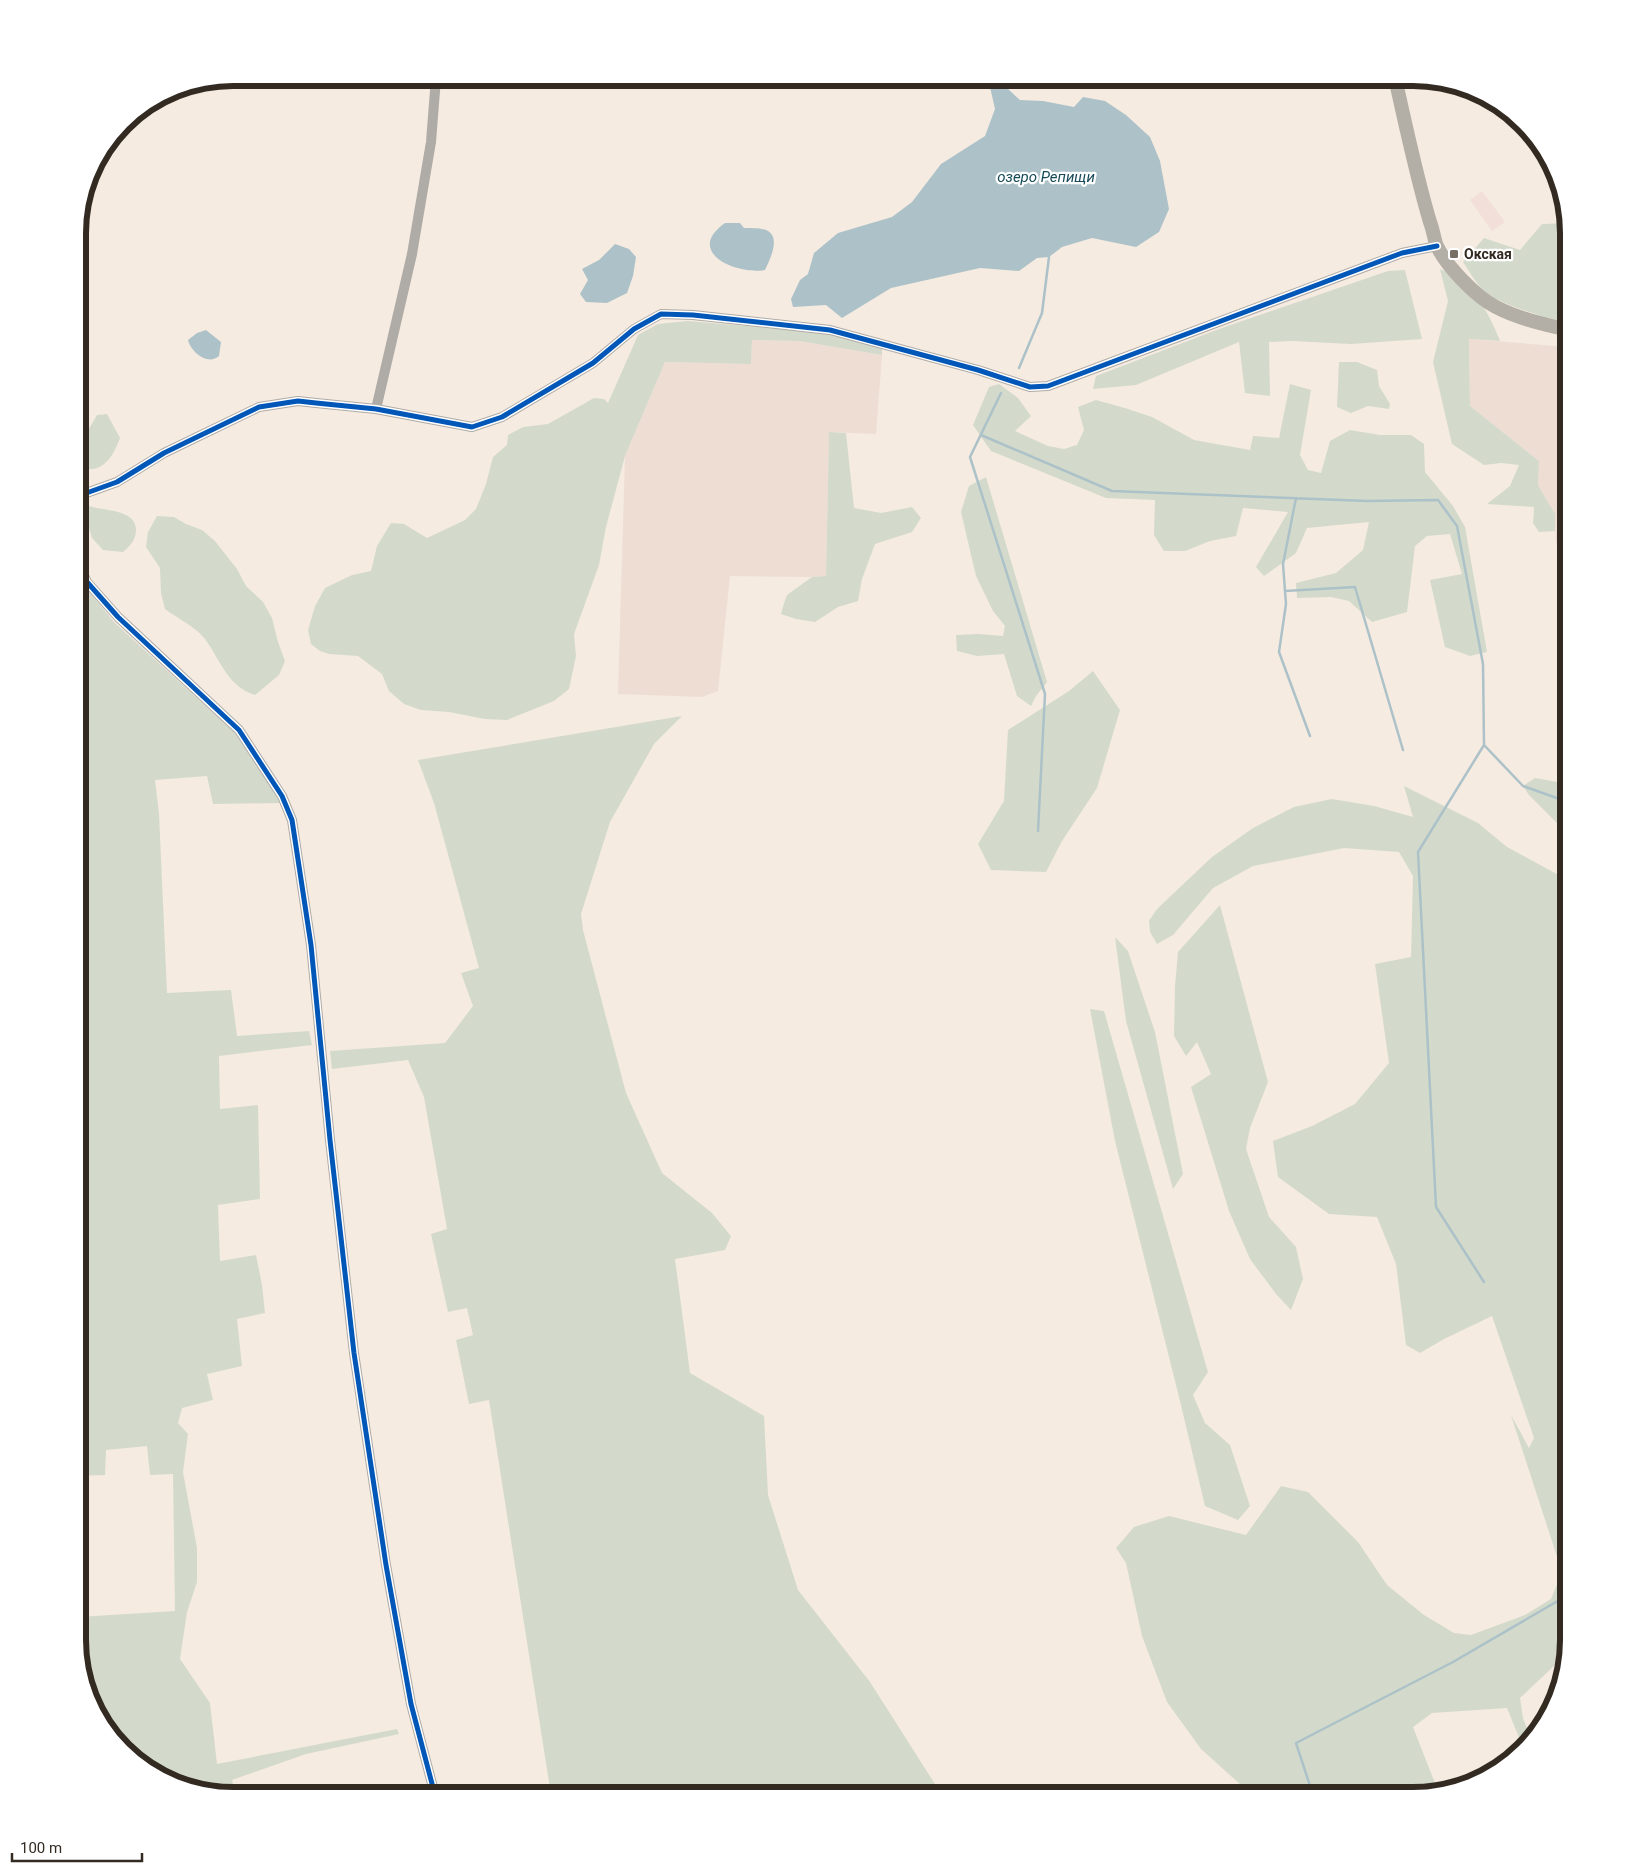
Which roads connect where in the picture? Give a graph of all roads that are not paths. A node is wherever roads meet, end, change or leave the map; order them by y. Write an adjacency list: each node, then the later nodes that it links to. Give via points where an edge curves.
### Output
1 (435, 86): 5 (street, via 431,142 412,254)
2 (1397, 87): 3 (main road)
3 (1437, 246): 4 (main road, via 1462,281 1495,307); 5 (street, via 1393,256 1048,386 1030,387 830,330 661,314 634,329 593,363 502,418 472,426)
4 (1560, 328)
5 (376, 409): 6 (street, via 298,402 259,407 164,453 117,482)
6 (87, 493)
7 (87, 581): 8 (street, via 118,617 239,730 282,796 292,820 312,945 354,1353 410,1704)
8 (433, 1787)

